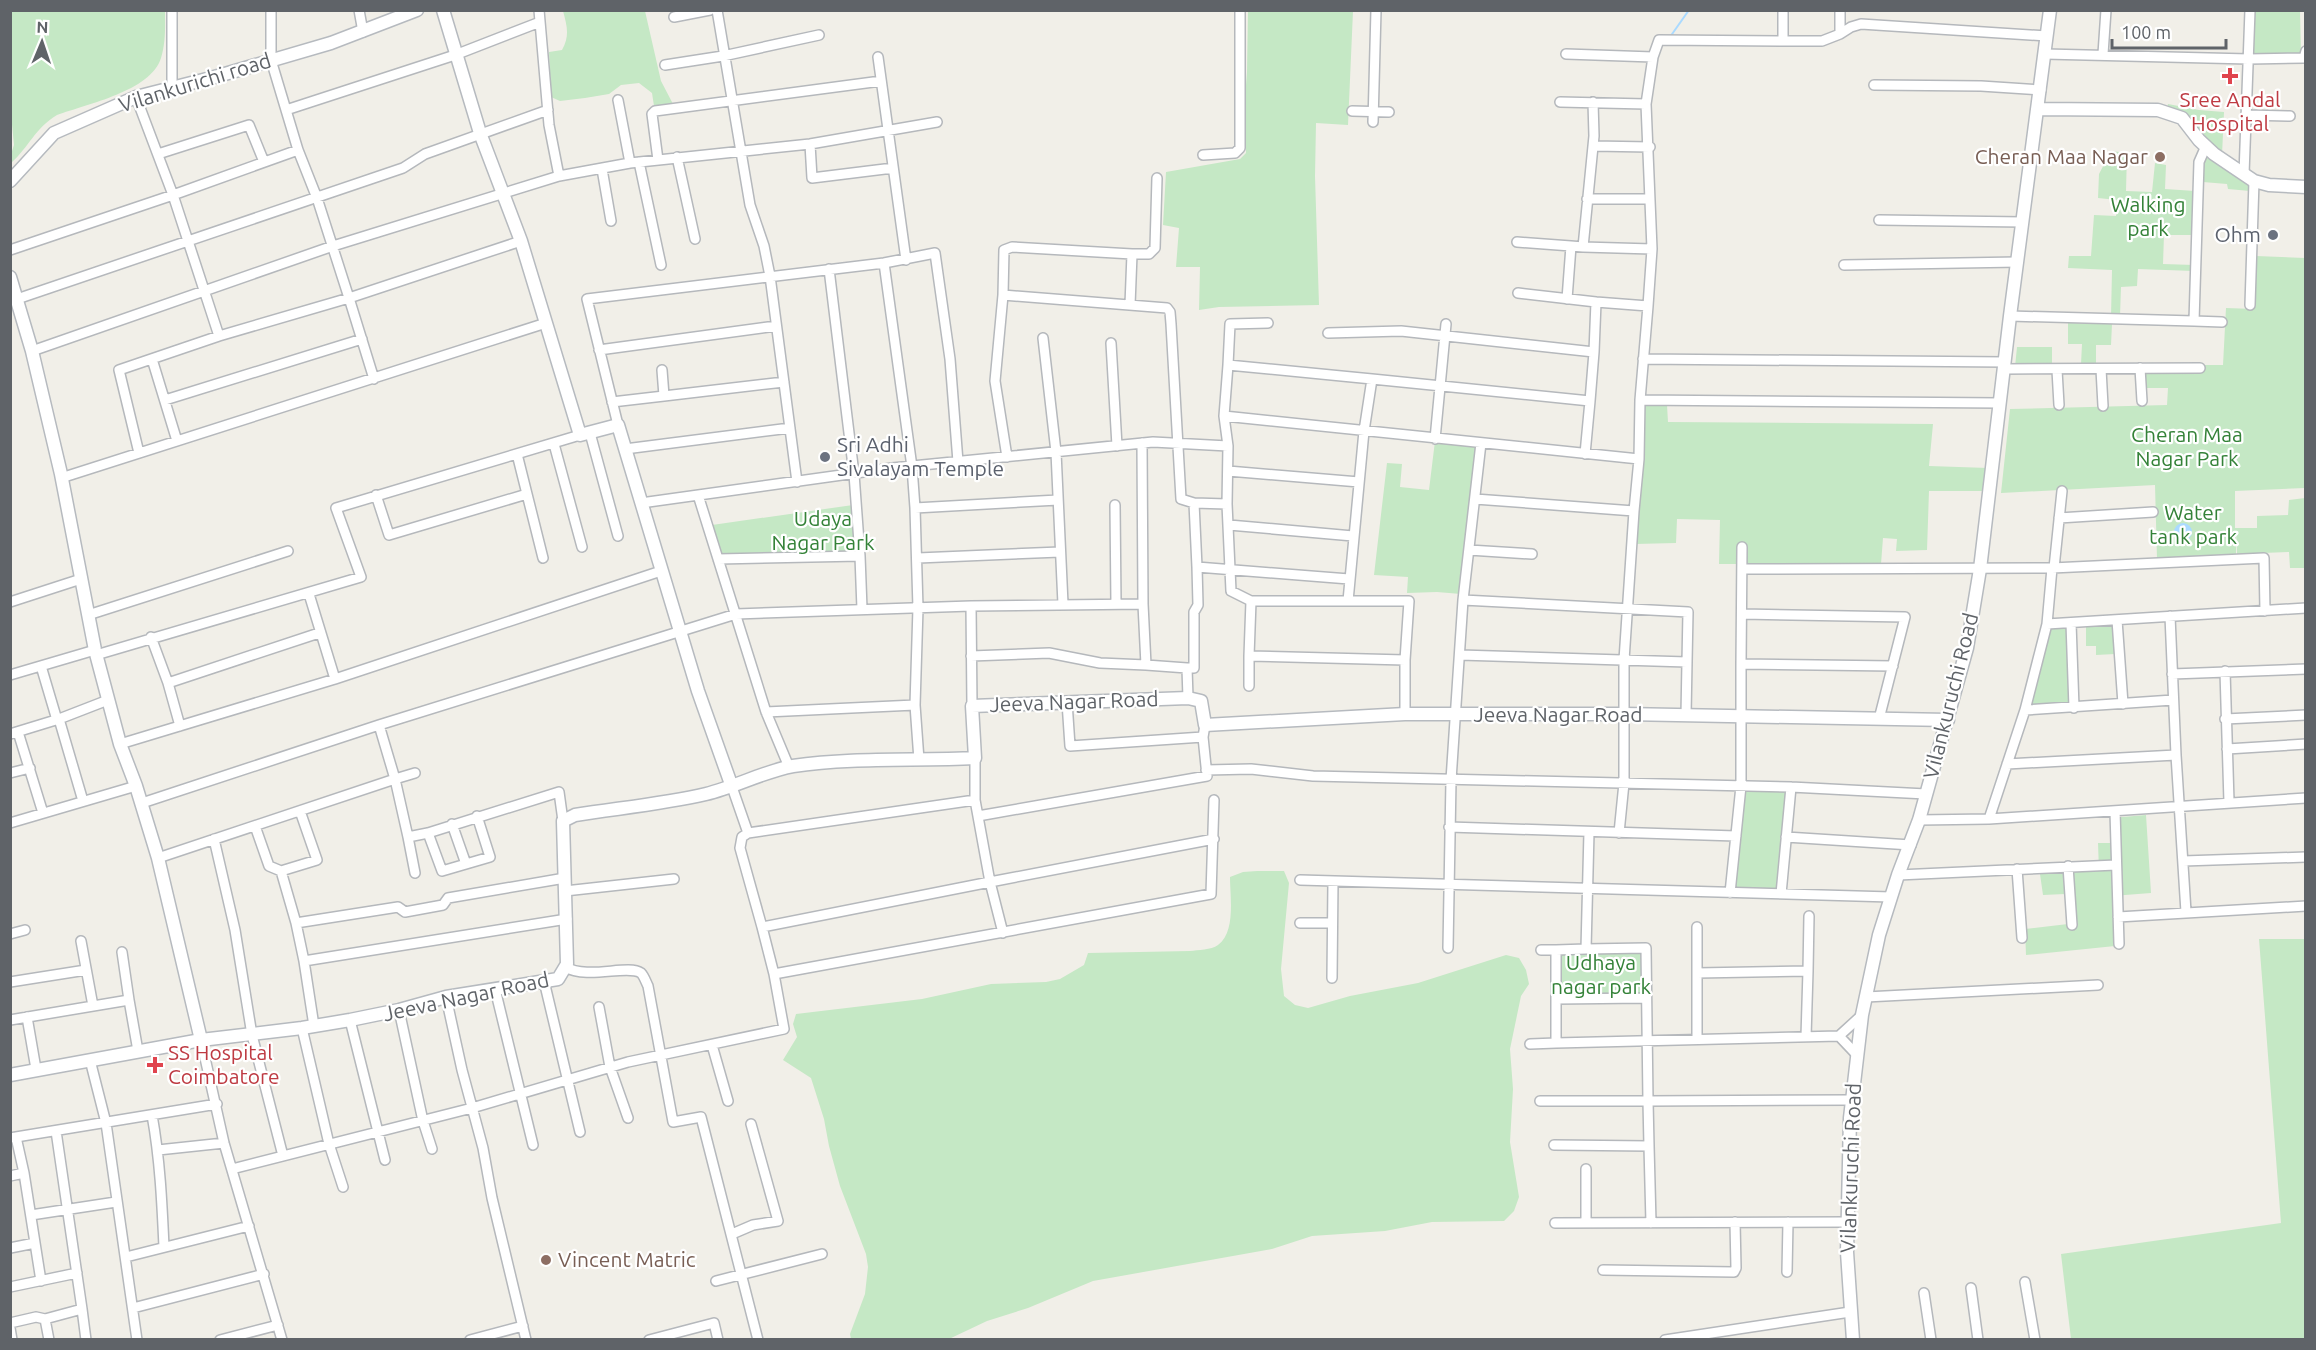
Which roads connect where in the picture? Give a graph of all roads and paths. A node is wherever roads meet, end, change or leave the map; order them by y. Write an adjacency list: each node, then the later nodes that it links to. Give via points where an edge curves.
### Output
1 (172, 10): 36 (street)
2 (271, 10): 32 (street)
3 (359, 10): 18 (street)
4 (417, 10): 18 (street, Vilankurichi road)
5 (443, 10): 27 (street)
6 (539, 10): 17 (street)
7 (710, 10): 16 (street)
8 (717, 10): 28 (street)
9 (1240, 10): 62 (street, via 1240,148 1235,153)
10 (1376, 10): 50 (street)
11 (1783, 10): 22 (street)
12 (1840, 10): 19 (street)
13 (2050, 10): 21 (street, Vilankuruchi Road)
14 (2106, 10): 26 (street)
15 (2250, 10): 31 (street)
16 (674, 17)
17 (540, 22): 27 (street); 46 (street)
18 (363, 32): 32 (street, Vilankurichi road)
19 (1840, 34): 21 (street, via 1861,24); 22 (street, via 1822,41)
20 (819, 35): 28 (street)
21 (2047, 36): 25 (street, Vilankuruchi Road)
22 (1783, 41): 30 (street, via 1659,40)
23 (2306, 51): 31 (street, via 2304,58)
24 (1566, 54): 30 (street)
25 (2045, 54): 26 (street); 37 (street, Vilankuruchi Road)
26 (2103, 54): 31 (street)
27 (455, 55): 45 (street); 54 (street)
28 (723, 56): 33 (street); 40 (street)
29 (878, 57): 34 (street)
30 (1653, 57): 43 (street)
31 (2249, 59): 49 (street)
32 (271, 60): 36 (street, Vilankurichi road); 45 (street)
33 (665, 64)
34 (881, 81): 40 (street); 53 (street)
35 (1875, 85): 37 (street)
36 (171, 88): 38 (street, Vilankurichi road)
37 (2041, 90): 44 (street, Vilankuruchi Road)
38 (136, 97): 61 (street); 72 (street, Vilankurichi road, via 54,134)
39 (618, 100): 66 (street)
40 (732, 100): 60 (street); 64 (street, via 663,109 652,114)
41 (1560, 102): 42 (street)
42 (1593, 102): 43 (street); 56 (street)
43 (1646, 104): 58 (street)
44 (2039, 109): 57 (street, via 2158,110 2181,118); 81 (street, Vilankuruchi Road)
45 (285, 110): 59 (street)
46 (548, 110): 54 (street); 69 (street)
47 (1352, 111): 50 (street)
48 (1389, 112): 50 (street)
49 (2247, 115): 51 (street); 71 (street)
50 (1373, 116)
51 (2290, 116)
52 (937, 122): 53 (street)
53 (888, 132): 55 (street); 67 (street)
54 (480, 134): 74 (street); 76 (street, via 426,154 403,168)
55 (810, 144): 60 (street); 67 (street, via 812,177)
56 (1593, 146): 58 (street); 77 (street)
57 (2206, 146): 71 (street); 111 (street, via 2199,162)
58 (1650, 147): 78 (street)
59 (298, 150): 65 (street); 76 (street)
60 (741, 152): 63 (street); 98 (street, via 750,205)
61 (158, 154): 65 (street, via 249,125); 75 (street)
62 (1203, 155)
63 (677, 158): 64 (street); 82 (street)
64 (658, 160): 66 (street)
65 (264, 162): 75 (street)
66 (634, 163): 68 (street); 95 (street)
67 (893, 168): 92 (street)
68 (602, 169): 69 (street); 79 (street)
69 (559, 176): 74 (street)
70 (1157, 178): 91 (street, via 1155,248 1149,254)
71 (2249, 178): 73 (street, via 2269,185); 108 (street)
72 (10, 181)
73 (2306, 187)
74 (504, 193): 83 (street); 86 (street)
75 (173, 195): 84 (street); 90 (street)
76 (317, 198): 84 (street); 86 (street)
77 (1587, 199): 78 (street); 88 (street)
78 (1650, 199): 89 (street)
79 (611, 220)
80 (1879, 220): 81 (street)
81 (2023, 222): 93 (street, Vilankuruchi Road)
82 (695, 239)
83 (521, 241): 103 (street); 114 (street)
84 (188, 242): 100 (street); 104 (street)
85 (1517, 242): 87 (street)
86 (333, 246): 100 (street); 103 (street)
87 (1571, 246): 88 (street); 105 (street)
88 (1584, 247): 89 (street)
89 (1652, 249): 109 (street)
90 (10, 250)
91 (1132, 254): 102 (street, via 1012,247 1004,250); 107 (street)
92 (906, 260): 94 (street); 168 (street, via 935,253 950,359)
93 (2018, 262): 96 (street); 110 (street, Vilankuruchi Road)
94 (885, 263): 97 (street); 169 (street)
95 (661, 265)
96 (1844, 265)
97 (829, 268): 98 (street); 171 (street)
98 (770, 276): 116 (street); 123 (street, via 587,299)
99 (10, 277): 104 (street)
100 (203, 291): 118 (street); 124 (street)
101 (1518, 293): 105 (street)
102 (1003, 295): 107 (street); 166 (street, via 995,381)
103 (349, 298): 118 (street); 121 (street)
104 (17, 299): 124 (street)
105 (1567, 299): 106 (street)
106 (1596, 302): 109 (street); 125 (street)
107 (1130, 305): 156 (street, via 1167,308 1170,312)
108 (2250, 305)
109 (1648, 306): 126 (street)
110 (2010, 316): 111 (street); 129 (street, Vilankuruchi Road)
111 (2194, 321): 113 (street)
112 (1268, 322): 128 (street, via 1230,324)
113 (2222, 322)
114 (546, 323): 135 (street); 152 (street)
115 (1446, 324): 119 (street)
116 (776, 326): 123 (street); 137 (street)
117 (1328, 333): 119 (street)
118 (219, 336): 127 (street)
119 (1446, 336): 125 (street); 138 (street)
120 (1043, 338): 162 (street)
121 (362, 339): 135 (street); 140 (street)
122 (1112, 343): 159 (street)
123 (599, 350): 144 (street)
124 (32, 351): 172 (street)
125 (1594, 352): 142 (street)
126 (1643, 358): 129 (street); 141 (street)
127 (152, 359): 140 (street); 163 (street, via 119,369)
128 (1228, 365): 136 (street); 148 (street)
129 (2005, 365): 134 (street); 145 (street, Vilankuruchi Road)
130 (2140, 368): 131 (street); 132 (street); 143 (street)
131 (2200, 368)
132 (2101, 369): 134 (street); 147 (street)
133 (662, 370): 139 (street)
134 (2057, 370): 146 (street)
135 (374, 379): 154 (street)
136 (1372, 380): 138 (street); 151 (street)
137 (784, 382): 139 (street); 150 (street)
138 (1441, 385): 142 (street); 153 (street)
139 (664, 396): 144 (street)
140 (165, 400): 154 (street)
141 (1640, 400): 145 (street); 167 (street)
142 (1590, 401): 165 (street)
143 (2142, 401)
144 (612, 402): 149 (street)
145 (2000, 403): 206 (street, Vilankuruchi Road)
146 (2059, 405)
147 (2103, 406)
148 (1224, 416): 151 (street); 160 (street)
149 (618, 425): 152 (street); 161 (street)
150 (790, 428): 161 (street); 173 (street)
151 (1364, 431): 153 (street); 174 (street)
152 (585, 434): 158 (street); 190 (street)
153 (1435, 439): 157 (street)
154 (177, 441): 163 (street)
155 (1142, 443): 156 (street); 159 (street); 217 (street)
156 (1179, 443): 160 (street); 182 (street, via 1181,499)
157 (1481, 443): 165 (street); 179 (street)
158 (554, 444): 164 (street); 192 (street)
159 (1117, 446): 162 (street)
160 (1228, 446): 170 (street)
161 (625, 450): 181 (street)
162 (1056, 452): 166 (street); 180 (street)
163 (139, 453): 172 (street)
164 (517, 454): 176 (street); 177 (street)
165 (1585, 454): 167 (street)
166 (1007, 457): 168 (street)
167 (1639, 459): 186 (street)
168 (958, 462): 169 (street)
169 (912, 467): 171 (street); 185 (street)
170 (1228, 471): 174 (street); 184 (street)
171 (854, 474): 173 (street); 198 (street)
172 (61, 478): 208 (street)
173 (797, 482): 178 (street)
174 (1359, 482): 191 (street)
175 (2062, 491): 188 (street)
176 (527, 494): 177 (street, via 389,535); 199 (street)
177 (376, 495): 210 (street, via 336,508 361,577)
178 (698, 495): 181 (street); 201 (street)
179 (1475, 499): 186 (street); 194 (street)
180 (1058, 500): 185 (street); 196 (street)
181 (641, 503): 207 (street)
182 (1194, 503): 184 (street); 202 (street)
183 (1114, 504): 216 (street)
184 (1227, 504): 189 (street)
185 (915, 508): 200 (street)
186 (1634, 511): 222 (street)
187 (2153, 512): 188 (street)
188 (2059, 518): 203 (street)
189 (1229, 525): 191 (street); 204 (street)
190 (618, 536)
191 (1353, 536): 209 (street)
192 (582, 547)
193 (1742, 547): 205 (street)
194 (1469, 549): 197 (street); 211 (street)
195 (288, 551): 226 (street)
196 (1060, 552): 200 (street); 215 (street)
197 (1532, 554)
198 (860, 556): 201 (street); 221 (street)
199 (543, 558)
200 (918, 558): 219 (street)
201 (718, 559): 224 (street)
202 (1197, 567): 204 (street); 245 (street, via 1194,668)
203 (2053, 568): 206 (street); 223 (street, via 2264,558); 230 (street)
204 (1231, 569): 209 (street); 212 (street, via 1231,591)
205 (1742, 569): 206 (street); 225 (street)
206 (1980, 569): 272 (street, Vilankuruchi Road, via 1967,648)
207 (661, 571): 231 (street); 250 (street)
208 (81, 579): 214 (street); 226 (street)
209 (1349, 579): 213 (street)
210 (309, 594): 232 (street); 233 (street)
211 (1463, 600): 222 (street); 235 (street)
212 (1251, 601): 213 (street); 237 (street)
213 (1348, 601): 238 (street, via 1408,601)
214 (10, 602)
215 (1063, 604): 216 (street); 218 (street)
216 (1116, 604): 217 (street)
217 (1143, 604): 242 (street)
218 (971, 606): 219 (street); 236 (street)
219 (918, 608): 221 (street); 258 (street)
220 (2306, 608): 223 (street)
221 (862, 609): 224 (street)
222 (1627, 609): 239 (street); 240 (street, via 1688,612)
223 (2265, 611): 227 (street)
224 (736, 614): 231 (street); 262 (street)
225 (1742, 614): 241 (street); 244 (street, via 1905,617)
226 (88, 615): 234 (street)
227 (2170, 616): 228 (street); 248 (street)
228 (2117, 620): 229 (street); 257 (street)
229 (2071, 623): 230 (street); 260 (street)
230 (2047, 624): 261 (street)
231 (680, 631): 273 (street); 295 (street)
232 (320, 633): 250 (street); 251 (street)
233 (151, 638): 234 (street); 251 (street)
234 (95, 652): 243 (street); 254 (street)
235 (1460, 655): 239 (street); 265 (street)
236 (971, 656): 242 (street, via 1049,653 1100,663); 259 (street)
237 (1249, 656): 238 (street); 252 (street)
238 (1405, 660): 263 (street)
239 (1624, 660): 240 (street); 264 (street)
240 (1687, 662): 266 (street)
241 (1741, 664): 244 (street); 268 (street)
242 (1146, 665): 245 (street)
243 (41, 666): 249 (street); 270 (street)
244 (1893, 666): 269 (street)
245 (1187, 668): 253 (street)
246 (2306, 669): 247 (street)
247 (2225, 671): 248 (street); 271 (street)
248 (2172, 674): 255 (street)
249 (10, 675)
250 (335, 679): 274 (street)
251 (168, 683): 274 (street)
252 (1249, 686)
253 (1188, 698): 256 (street, Jeeva Nagar Road); 275 (street, Jeeva Nagar Road, via 1201,701)
254 (108, 700): 270 (street); 277 (street)
255 (2174, 700): 257 (street); 280 (street)
256 (1067, 702): 259 (street, Jeeva Nagar Road); 275 (street, via 1070,746)
257 (2123, 704): 260 (street)
258 (915, 705): 262 (street); 282 (street)
259 (972, 706): 281 (street, Jeeva Nagar Road)
260 (2074, 708): 261 (street)
261 (2025, 710): 283 (street)
262 (766, 712): 284 (street)
263 (1405, 714): 265 (street, Jeeva Nagar Road); 275 (street, Jeeva Nagar Road)
264 (1625, 714): 265 (street, Jeeva Nagar Road); 266 (street, Jeeva Nagar Road); 291 (street)
265 (1456, 715): 290 (street)
266 (1686, 715): 268 (street, Jeeva Nagar Road)
267 (2306, 715): 271 (street)
268 (1740, 716): 269 (street, Jeeva Nagar Road); 293 (street)
269 (1879, 718): 272 (street, Jeeva Nagar Road)
270 (58, 719): 276 (street); 300 (street)
271 (2225, 719): 279 (street)
272 (1948, 720): 296 (street, Vilankuruchi Road)
273 (379, 725): 289 (street); 302 (street)
274 (180, 726): 277 (street)
275 (1204, 731): 286 (street)
276 (14, 733): 285 (street)
277 (120, 744): 292 (street)
278 (2306, 744): 279 (street)
279 (2227, 748): 301 (street)
280 (2176, 755): 283 (street); 303 (street)
281 (975, 758): 282 (street); 298 (street)
282 (919, 760): 284 (street, via 836,760)
283 (2007, 764): 309 (street)
284 (789, 767): 295 (street)
285 (30, 768): 287 (street); 306 (street)
286 (1206, 770): 290 (street); 308 (street, via 1207,776)
287 (10, 773)
288 (416, 773): 289 (street)
289 (395, 779): 304 (street); 321 (street)
290 (1451, 780): 291 (street); 315 (street)
291 (1624, 783): 293 (street); 319 (street)
292 (136, 786): 300 (street); 302 (street)
293 (1741, 786): 294 (street); 320 (street)
294 (1791, 786): 296 (street); 322 (street)
295 (732, 787): 311 (street, via 576,815); 318 (street)
296 (1926, 794): 310 (street, Vilankuruchi Road)
297 (2306, 798): 301 (street)
298 (975, 800): 308 (street); 318 (street)
299 (1214, 800): 324 (street)
300 (83, 801): 306 (street)
301 (2229, 802): 303 (street)
302 (142, 803): 327 (street)
303 (2180, 807): 305 (street); 328 (street)
304 (300, 811): 314 (street); 333 (street, via 317,860)
305 (2115, 811): 309 (street); 330 (street)
306 (43, 813): 312 (street)
307 (477, 816): 311 (street, via 560,792); 313 (street); 329 (street, via 490,857)
308 (978, 816): 340 (street)
309 (1989, 819): 310 (street)
310 (1919, 820): 325 (street, Vilankuruchi Road)
311 (563, 821): 336 (street, Jeeva Nagar Road)
312 (10, 823)
313 (452, 824): 317 (street); 329 (street)
314 (255, 826): 323 (street); 333 (street, via 270,866)
315 (1449, 827): 316 (street); 341 (street)
316 (1589, 832): 319 (street); 342 (street)
317 (429, 833): 321 (street); 329 (street, via 442,871)
318 (748, 833): 356 (street, via 742,837 740,848)
319 (1619, 833): 320 (street)
320 (1736, 836): 344 (street)
321 (408, 837): 334 (street)
322 (1786, 837): 325 (street); 345 (street)
323 (214, 839): 327 (street); 393 (street, via 235,930)
324 (1214, 839): 340 (street); 359 (street, via 1211,894)
325 (1911, 844): 335 (street, Vilankuruchi Road)
326 (2306, 857): 328 (street)
327 (158, 858): 397 (street)
328 (2183, 861): 348 (street)
329 (466, 864)
330 (2116, 865): 331 (street); 350 (street)
331 (2068, 867): 332 (street); 355 (street)
332 (2017, 869): 335 (street); 361 (street)
333 (281, 871): 352 (street)
334 (415, 873)
335 (1898, 875): 346 (street, Vilankuruchi Road)
336 (565, 878): 343 (street, Jeeva Nagar Road); 352 (street, via 448,898 443,905 405,912 398,907)
337 (674, 879): 343 (street)
338 (1300, 880): 339 (street)
339 (1333, 881): 341 (street); 354 (street)
340 (990, 882): 356 (street); 359 (street)
341 (1448, 884): 342 (street); 364 (street)
342 (1587, 888): 344 (street); 365 (street)
343 (565, 891): 351 (street, Jeeva Nagar Road)
344 (1730, 892): 345 (street)
345 (1780, 894): 346 (street)
346 (1891, 897): 381 (street, Vilankuruchi Road)
347 (2306, 906): 348 (street)
348 (2186, 912): 350 (street)
349 (1809, 916): 372 (street)
350 (2118, 916): 363 (street)
351 (567, 919): 369 (street); 370 (street, Jeeva Nagar Road)
352 (297, 923): 369 (street)
353 (1300, 923): 354 (street)
354 (1332, 923): 375 (street)
355 (2072, 925)
356 (762, 927): 374 (street)
357 (1697, 927): 373 (street)
358 (25, 930): 360 (street)
359 (1003, 933): 374 (street)
360 (10, 934)
361 (2022, 938)
362 (81, 941): 371 (street)
363 (2119, 944)
364 (1448, 948)
365 (1586, 949): 367 (street); 382 (street, via 1646,948)
366 (1541, 950): 367 (street)
367 (1556, 950): 383 (street)
368 (122, 952): 384 (street)
369 (304, 961): 392 (street)
370 (565, 967): 376 (street, Jeeva Nagar Road, via 558,979); 403 (street, via 586,974 633,970 642,974 648,986)
371 (86, 970): 377 (street); 385 (street)
372 (1808, 971): 373 (street); 395 (street)
373 (1697, 973): 396 (street)
374 (774, 974): 401 (street, via 784,1029)
375 (1332, 978)
376 (544, 981): 379 (street, Jeeva Nagar Road); 409 (street)
377 (10, 982)
378 (2098, 985): 381 (street)
379 (495, 989): 380 (street, Jeeva Nagar Road); 410 (street)
380 (446, 997): 387 (street, Jeeva Nagar Road); 416 (street)
381 (1866, 997): 388 (street, Vilankuruchi Road)
382 (1645, 998): 383 (street); 398 (street)
383 (1556, 999): 399 (street)
384 (129, 1000): 385 (street); 402 (street)
385 (93, 1006): 389 (street)
386 (599, 1007): 406 (street)
387 (399, 1010): 391 (street, Jeeva Nagar Road); 419 (street)
388 (1862, 1015): 394 (street); 404 (street, Vilankuruchi Road)
389 (27, 1017): 390 (street); 407 (street)
390 (10, 1020)
391 (350, 1020): 392 (street, Jeeva Nagar Road); 423 (street)
392 (308, 1027): 393 (street, Jeeva Nagar Road); 427 (street)
393 (252, 1035): 397 (street, Jeeva Nagar Road); 433 (street)
394 (1839, 1036): 395 (street); 404 (street)
395 (1806, 1037): 396 (street)
396 (1697, 1039): 398 (street)
397 (201, 1040): 402 (street, Jeeva Nagar Road); 415 (street)
398 (1646, 1041): 399 (street); 414 (street)
399 (1556, 1042): 400 (street)
400 (1530, 1044)
401 (712, 1045): 403 (street); 412 (street)
402 (138, 1052): 405 (street, Jeeva Nagar Road)
403 (659, 1054): 406 (street); 450 (street, via 673,1122 701,1117)
404 (1857, 1055): 411 (street, Vilankuruchi Road)
405 (90, 1060): 407 (street, Jeeva Nagar Road); 420 (street)
406 (610, 1067): 409 (street); 418 (street)
407 (36, 1069): 408 (street, Jeeva Nagar Road)
408 (10, 1075)
409 (568, 1081): 410 (street); 424 (street)
410 (521, 1094): 416 (street); 428 (street)
411 (1852, 1100): 414 (street); 445 (street, Vilankuruchi Road)
412 (728, 1101)
413 (1540, 1101): 414 (street)
414 (1648, 1101): 430 (street)
415 (217, 1104): 417 (street); 426 (street)
416 (472, 1108): 419 (street); 473 (street)
417 (152, 1115): 420 (street); 432 (street)
418 (628, 1118)
419 (423, 1121): 423 (street); 431 (street)
420 (106, 1123): 422 (street); 440 (street)
421 (751, 1124): 450 (street, via 778,1221)
422 (56, 1131): 425 (street); 441 (street)
423 (377, 1132): 427 (street); 434 (street)
424 (580, 1132)
425 (13, 1138): 437 (street)
426 (225, 1143): 432 (street); 435 (street)
427 (329, 1144): 433 (street); 439 (street)
428 (533, 1145)
429 (1554, 1145): 430 (street)
430 (1649, 1146): 448 (street)
431 (432, 1149)
432 (158, 1150): 452 (street)
433 (283, 1156): 435 (street)
434 (385, 1160)
435 (232, 1169): 449 (street)
436 (1586, 1170): 447 (street)
437 (24, 1173): 438 (street); 442 (street)
438 (10, 1176)
439 (343, 1187)
440 (116, 1202): 441 (street); 455 (street)
441 (68, 1209): 442 (street); 458 (street)
442 (31, 1215): 451 (street)
443 (1735, 1222): 444 (street); 448 (street); 456 (street, via 1734,1272)
444 (1788, 1222): 445 (street); 457 (street)
445 (1847, 1222): 469 (street, Vilankuruchi Road)
446 (1555, 1223): 447 (street)
447 (1586, 1223): 448 (street)
448 (1651, 1223)
449 (249, 1226): 452 (street); 459 (street)
450 (732, 1234): 460 (street)
451 (35, 1243): 453 (street); 461 (street)
452 (164, 1247): 455 (street)
453 (10, 1248)
454 (822, 1254): 460 (street)
455 (126, 1257): 467 (street)
456 (1603, 1270)
457 (1787, 1272)
458 (77, 1273): 461 (street); 468 (street)
459 (264, 1274): 467 (street); 472 (street)
460 (741, 1274): 462 (street); 486 (street)
461 (41, 1281): 464 (street)
462 (716, 1281)
463 (2025, 1282): 491 (street)
464 (10, 1287)
465 (1971, 1288): 490 (street)
466 (1924, 1293): 489 (street)
467 (133, 1308): 480 (street)
468 (82, 1309): 470 (street); 479 (street)
469 (1850, 1312): 487 (street); 488 (street, Vilankuruchi Road)
470 (45, 1319): 471 (street, via 36,1317); 478 (street)
471 (10, 1323)
472 (278, 1325): 481 (street); 482 (street)
473 (523, 1326): 476 (street); 483 (street)
474 (10, 1328): 477 (street)
475 (662, 1338): 484 (street); 485 (street, via 714,1323)
476 (470, 1339)
477 (12, 1340)
478 (48, 1340)
479 (86, 1340)
480 (137, 1340)
481 (220, 1340)
482 (282, 1340)
483 (526, 1340)
484 (649, 1340)
485 (718, 1340)
486 (759, 1340)
487 (1665, 1340)
488 (1852, 1340)
489 (1931, 1340)
490 (1978, 1340)
491 (2035, 1340)

